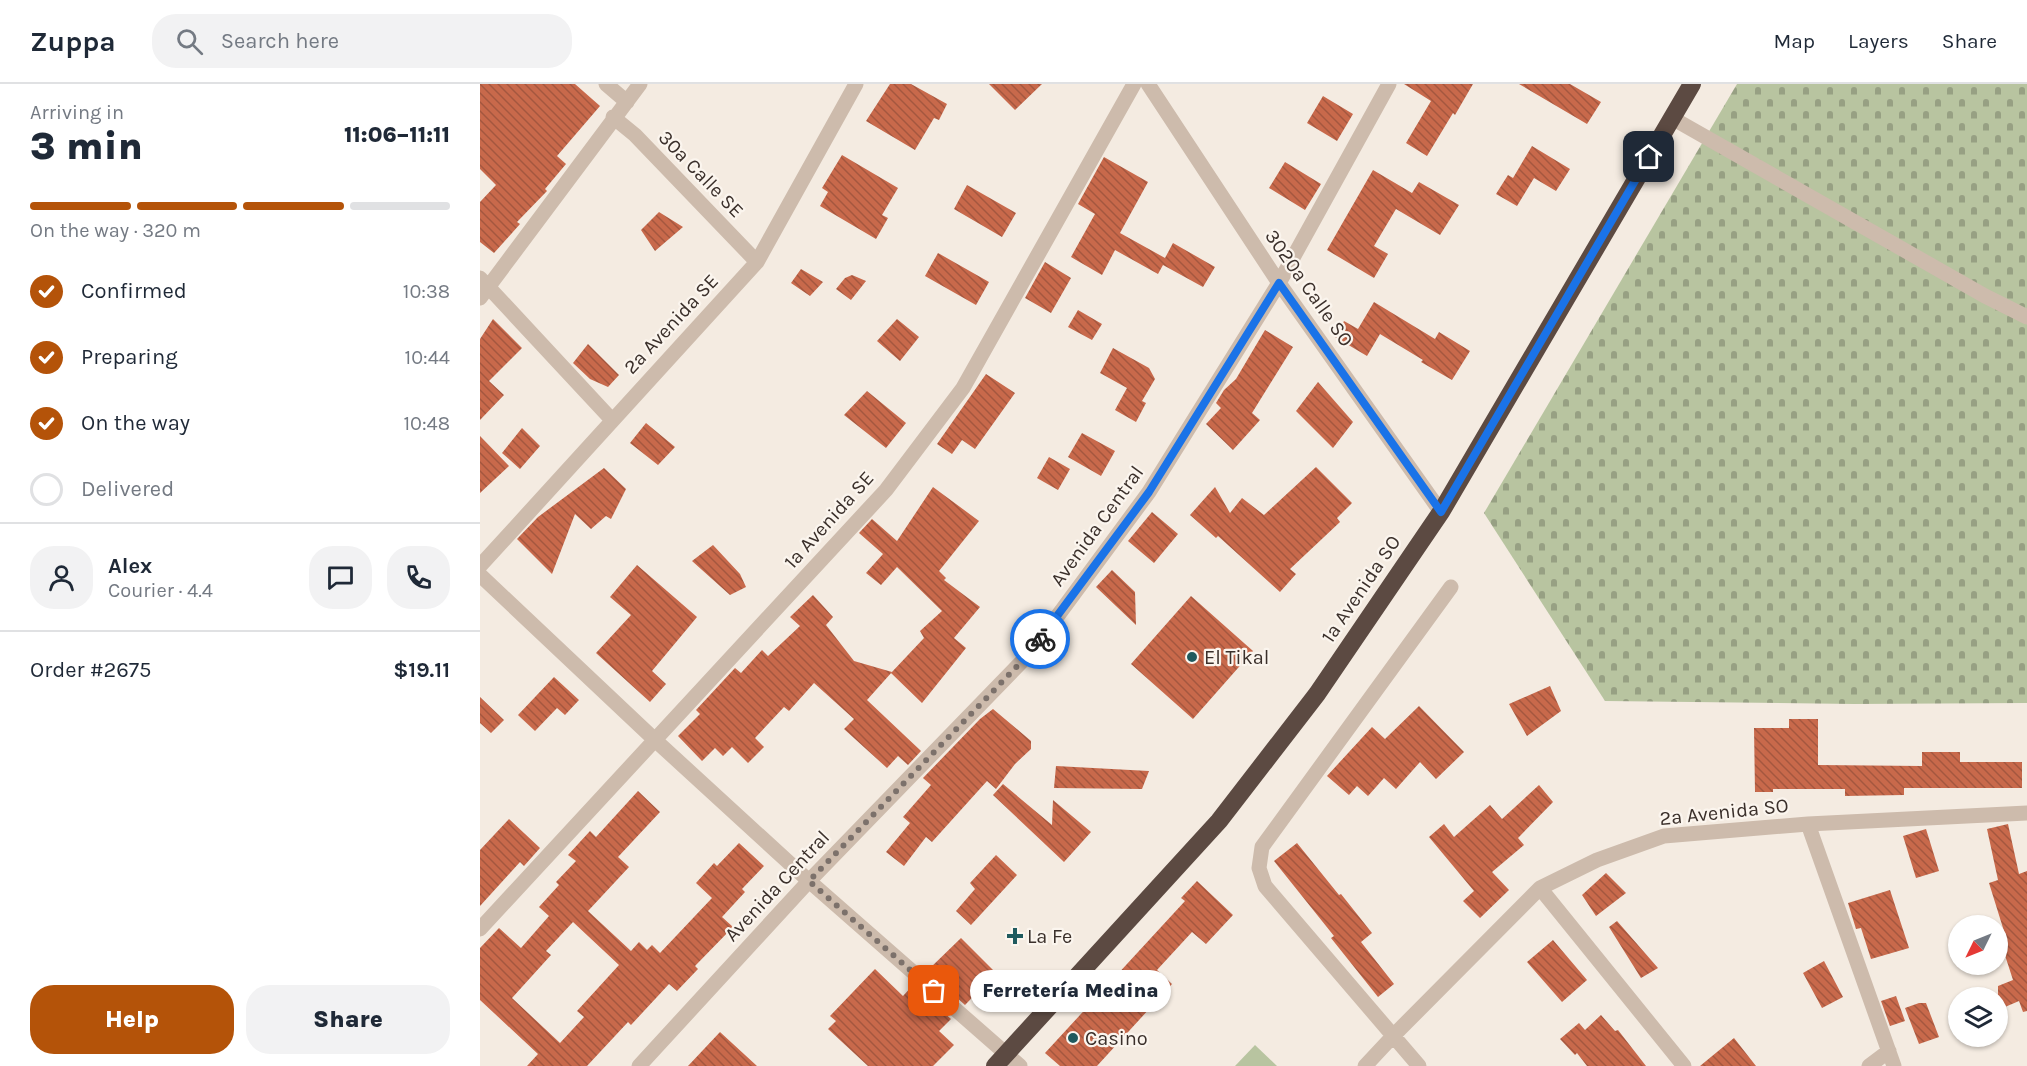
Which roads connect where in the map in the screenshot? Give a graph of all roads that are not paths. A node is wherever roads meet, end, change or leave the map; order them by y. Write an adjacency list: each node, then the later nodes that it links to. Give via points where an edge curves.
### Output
1 (606, 84): 8 (street)
2 (640, 84): 8 (street)
3 (856, 84): 11 (street, 2a Avenida SE)
4 (1134, 84): 20 (street, 1a Avenida SE, via 963,388 886,490)
5 (1148, 84): 12 (street, 3020a Calle SO)
6 (1389, 84): 12 (street, Avenida Central)
7 (1692, 84): 10 (highway, 1a Avenida SO)
8 (627, 102): 9 (street)
9 (614, 117): 11 (street, 30a Calle SE); 13 (street)
10 (1672, 118): 14 (street); 16 (highway, 1a Avenida SO)
11 (757, 262): 15 (street, 2a Avenida SE)
12 (1279, 283): 16 (street, 3020a Calle SO); 23 (street, Avenida Central, via 1149,492 1031,652)
13 (483, 287): 15 (street)
14 (2027, 317)
15 (612, 420): 17 (street, 2a Avenida SE)
16 (1441, 512): 28 (highway, 1a Avenida SO, via 1317,694 1219,821)
17 (480, 566)
18 (480, 575): 20 (street)
19 (1451, 587): 26 (street, via 1262,847 1259,868 1265,886)
20 (655, 740): 23 (street); 25 (street, 1a Avenida SE)
21 (2027, 813): 22 (street, 2a Avenida SO)
22 (1808, 824): 24 (street, 2a Avenida SO, via 1664,836 1598,860); 27 (street)
23 (809, 881): 28 (street); 29 (street, Avenida Central)
24 (1540, 888): 26 (street, 2a Avenida SO); 33 (street)
25 (480, 929)
26 (1394, 1035): 31 (street, 2a Avenida SO); 32 (street)
27 (1888, 1051): 34 (street); 35 (street)
28 (1000, 1060): 30 (street)
29 (639, 1066)
30 (1020, 1066)
31 (1365, 1066)
32 (1419, 1066)
33 (1684, 1066)
34 (1869, 1066)
35 (1894, 1066)

